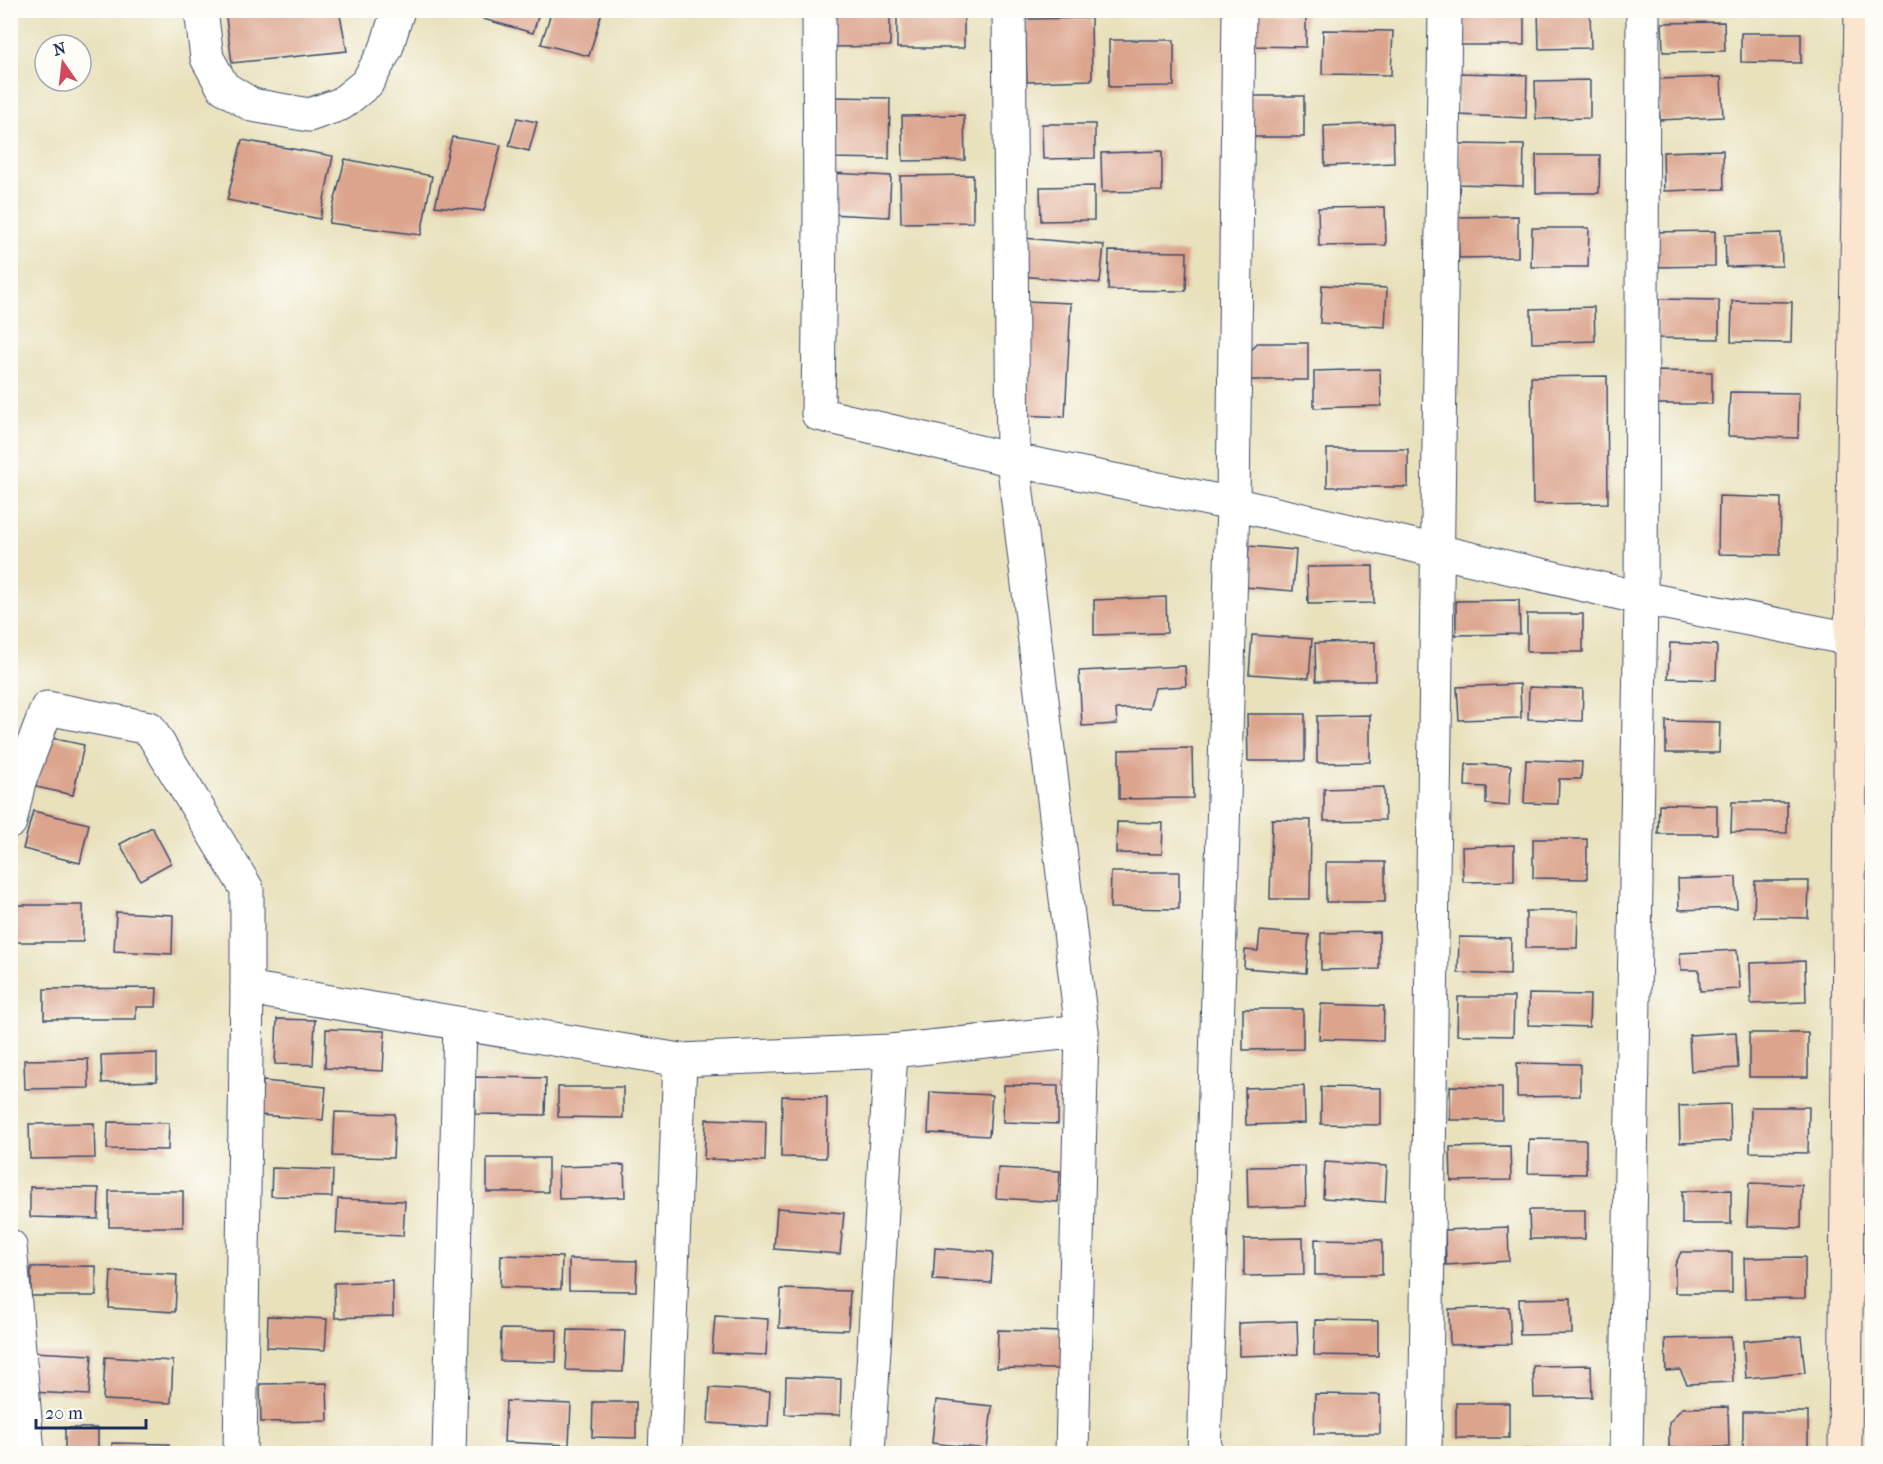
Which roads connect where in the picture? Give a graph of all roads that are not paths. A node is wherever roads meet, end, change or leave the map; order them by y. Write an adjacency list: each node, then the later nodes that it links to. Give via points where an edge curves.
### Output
1 (201, 10): 2 (street, via 207,58 223,87 252,105 309,115 341,104 367,83 386,49)
2 (398, 10)
3 (819, 10): 10 (street, via 818,414)
4 (1009, 10): 10 (street)
5 (1239, 10): 11 (street)
6 (1445, 10): 12 (street)
7 (1643, 10): 13 (street)
8 (1861, 10): 9 (street)
9 (1866, 45): 14 (street)
10 (1013, 460): 11 (street); 18 (street)
11 (1233, 504): 12 (street); 28 (street)
12 (1437, 552): 13 (street); 29 (street)
13 (1641, 598): 14 (street); 30 (street)
14 (1862, 640): 31 (street)
15 (10, 822): 16 (street, via 19,782 47,708 149,728 247,889)
16 (247, 988): 17 (street); 23 (street)
17 (459, 1024): 20 (street); 24 (street)
18 (1082, 1031): 19 (street); 27 (street)
19 (891, 1051): 20 (street); 26 (street)
20 (680, 1060): 25 (street)
21 (10, 1246): 22 (street)
22 (28, 1454)
23 (240, 1454)
24 (449, 1454)
25 (665, 1454)
26 (868, 1454)
27 (1072, 1454)
28 (1204, 1454)
29 (1425, 1454)
30 (1626, 1454)
31 (1845, 1454)

